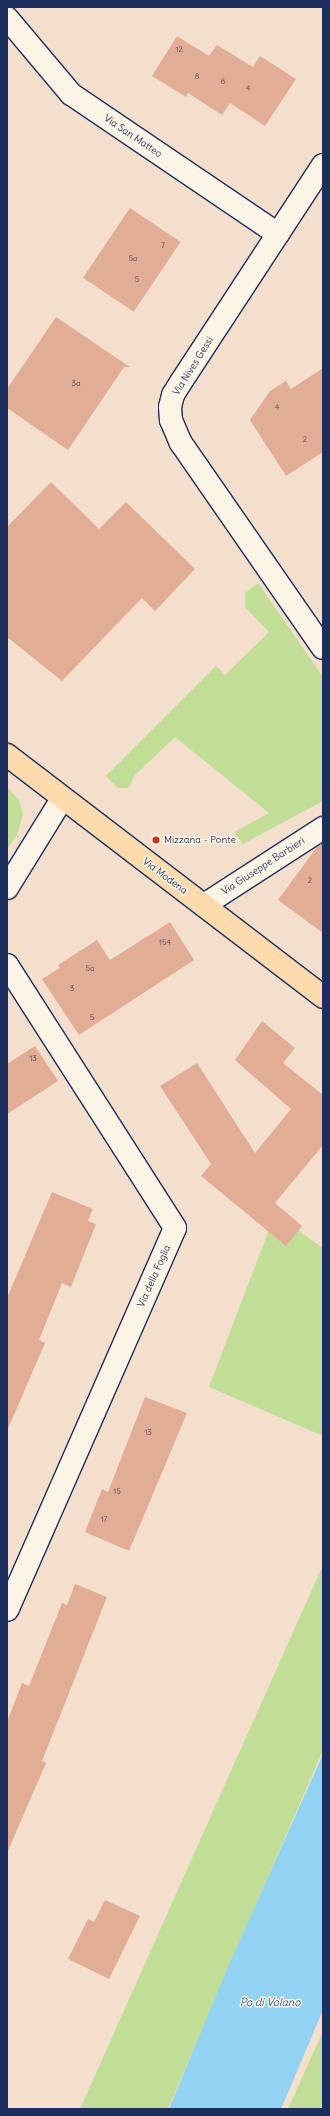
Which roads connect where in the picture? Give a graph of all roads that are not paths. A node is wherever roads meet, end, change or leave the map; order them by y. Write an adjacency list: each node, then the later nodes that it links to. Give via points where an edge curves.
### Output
1 (7, 18): 3 (street, Via San Matteo, via 71,94)
2 (323, 165): 3 (street, Via Nives Gessi)
3 (278, 234): 4 (street, Via Nives Gessi, via 173,395 171,420 188,453)
4 (323, 648)
5 (7, 755): 6 (main road, Via Modena)
6 (62, 799): 8 (street); 9 (main road, Via Modena)
7 (323, 828): 9 (street, Via Giuseppe Barbieri)
8 (7, 888)
9 (204, 905): 11 (main road, Via Modena)
10 (7, 964): 12 (street, Via della Foglia, via 175,1228)
11 (323, 997)
12 (7, 1610)

